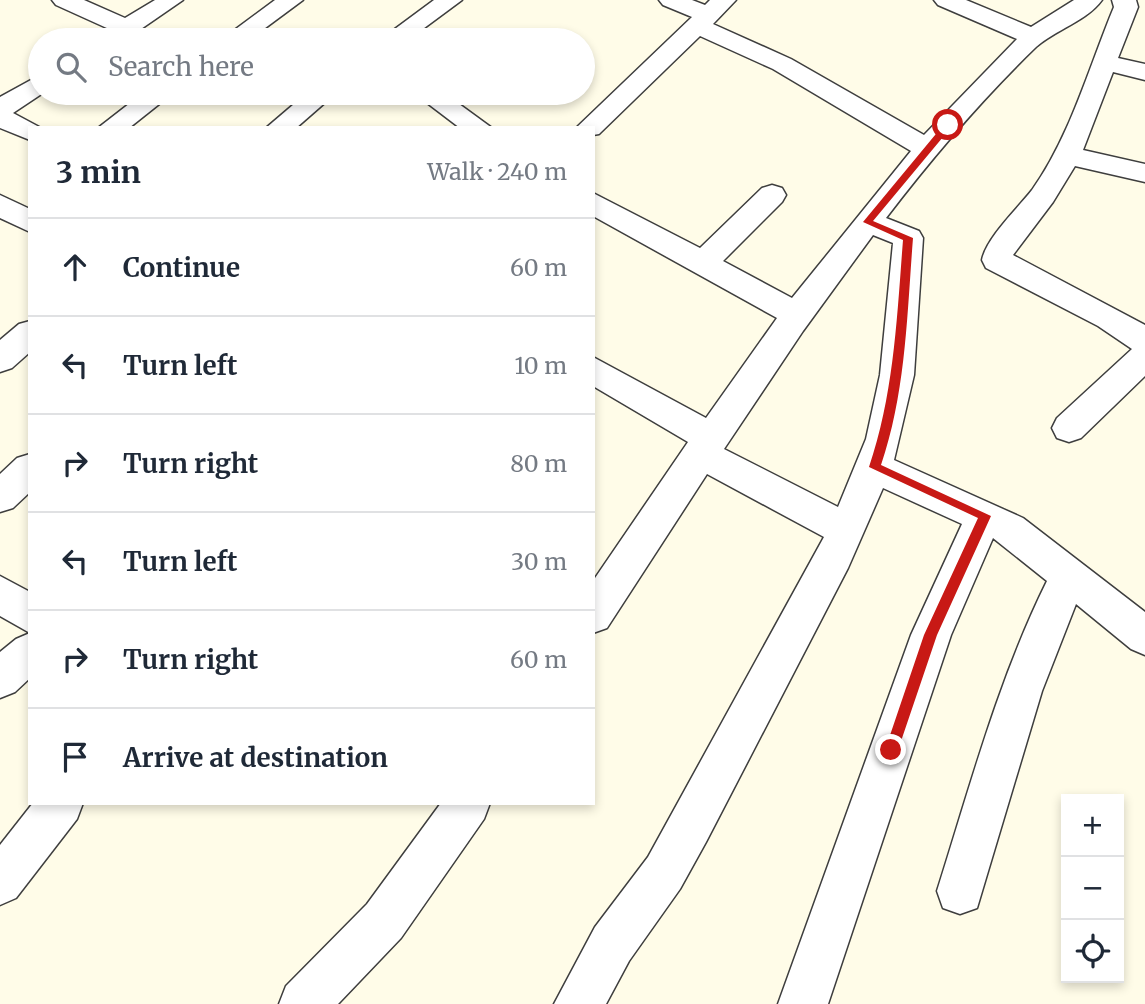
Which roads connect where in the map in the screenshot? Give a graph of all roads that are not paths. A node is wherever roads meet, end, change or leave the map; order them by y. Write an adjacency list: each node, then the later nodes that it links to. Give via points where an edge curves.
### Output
1 (64, 0): 11 (street)
2 (171, 0): 12 (street)
3 (291, 0): 13 (street)
4 (410, 0): 9 (street)
5 (671, 0): 10 (street)
6 (946, 0): 15 (street)
7 (1090, 0): 15 (street)
8 (1124, 0): 16 (street, via 1126,7)
9 (441, 6): 14 (street)
10 (709, 13): 27 (street); 29 (street, via 782,64)
11 (108, 28)
12 (127, 28)
13 (250, 28)
14 (409, 28)
15 (1033, 37): 29 (street)
16 (1105, 62): 17 (street); 30 (street)
17 (1145, 72)
18 (28, 91): 22 (street)
19 (143, 105): 24 (street)
20 (308, 105): 25 (street)
21 (445, 105): 26 (street)
22 (0, 109)
23 (0, 117): 28 (street)
24 (114, 126)
25 (282, 126)
26 (476, 126)
27 (591, 126)
28 (28, 131)
29 (928, 149): 36 (street)
30 (1067, 155): 31 (street); 40 (street, via 997,260)
31 (1145, 173)
32 (772, 195): 37 (street)
33 (0, 205): 35 (street)
34 (597, 210): 37 (street)
35 (28, 221)
36 (867, 222): 38 (street); 46 (street, via 908,238 897,374)
37 (702, 264): 38 (street)
38 (799, 316): 45 (street)
39 (28, 335): 42 (street)
40 (1145, 341)
41 (1145, 355): 44 (street)
42 (0, 359)
43 (595, 371): 45 (street)
44 (1069, 428)
45 (706, 446): 50 (street); 53 (street)
46 (874, 467): 49 (street); 50 (street)
47 (28, 472): 48 (street)
48 (0, 497)
49 (985, 516): 51 (street, via 1010,529); 64 (street, via 931,635)
50 (846, 530): 63 (street, via 664,873 612,944)
51 (1070, 575): 55 (street); 61 (street, via 1040,636)
52 (0, 594): 54 (street)
53 (595, 612)
54 (28, 614)
55 (1145, 636)
56 (28, 654): 57 (street)
57 (0, 678)
58 (59, 805): 60 (street)
59 (467, 805): 62 (street, via 384,921)
60 (0, 883)
61 (960, 891)
62 (304, 1004)
63 (579, 1004)
64 (803, 1004)

